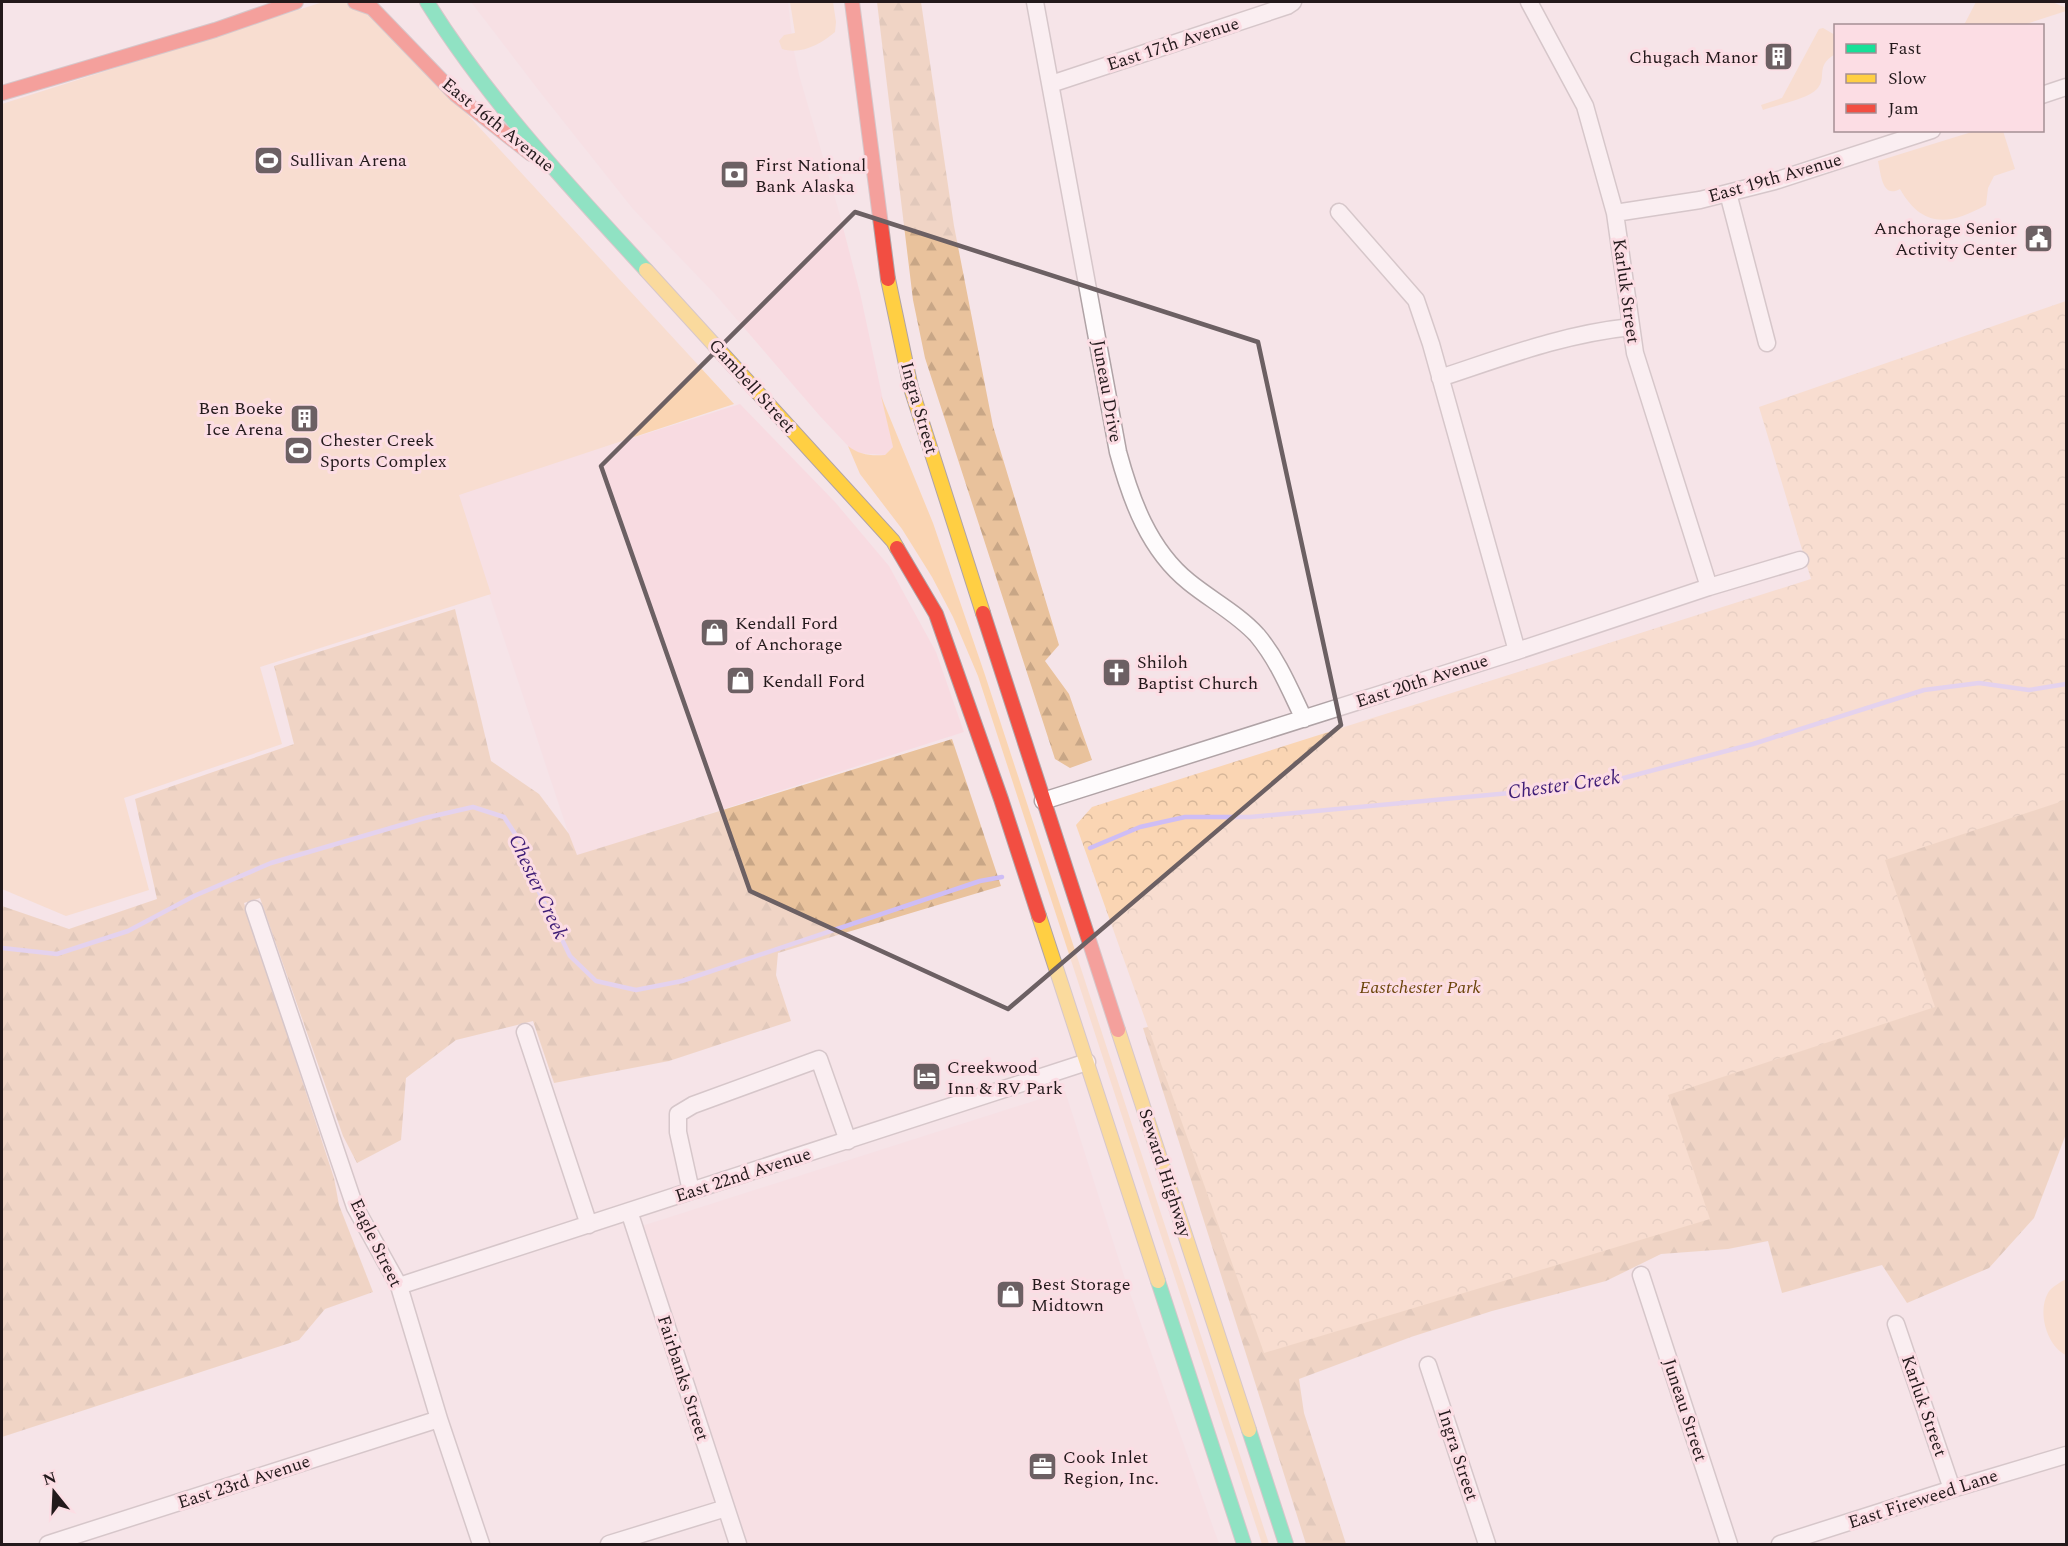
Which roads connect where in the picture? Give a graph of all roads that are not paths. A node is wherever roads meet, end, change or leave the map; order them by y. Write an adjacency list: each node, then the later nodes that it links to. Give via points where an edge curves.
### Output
1 (296, 2): 9 (main road)
2 (355, 2): 15 (main road, East 16th Avenue, via 372,8 456,95)
3 (427, 2): 15 (main road, Gambell Street, via 490,92)
4 (852, 2): 26 (main road, Ingra Street, via 891,302 911,388)
5 (1035, 2): 10 (street, Juneau Drive)
6 (1293, 2): 10 (street, East 17th Avenue)
7 (1529, 2): 18 (street, Karluk Street, via 1585,106)
8 (149, 35): 9 (main road)
9 (67, 73): 12 (main road)
10 (1051, 84): 25 (street, Juneau Drive, via 1129,495 1156,547 1187,581 1257,635 1279,667)
11 (2067, 87): 13 (street)
12 (2, 93)
13 (2044, 95)
14 (1926, 132): 16 (street, East 19th Avenue)
15 (562, 178): 29 (main road, Gambell Street, via 893,541 936,614)
16 (1728, 193): 18 (street, East 19th Avenue); 20 (street)
17 (1339, 213): 21 (street, via 1416,300)
18 (1615, 213): 19 (street, Karluk Street)
19 (1631, 327): 21 (street, via 1594,331 1539,345); 23 (street, Karluk Street, via 1635,353)
20 (1767, 344)
21 (1440, 378): 24 (street)
22 (1800, 560): 23 (street, East 20th Avenue)
23 (1709, 587): 24 (street, East 20th Avenue)
24 (1517, 651): 25 (street, East 20th Avenue)
25 (1304, 718): 26 (street, East 20th Avenue)
26 (1043, 801): 42 (main road, Seward Highway)
27 (254, 909): 35 (street, Eagle Street, via 355,1207)
28 (525, 1032): 33 (street)
29 (1087, 1062): 30 (street, East 22nd Avenue); 47 (main road)
30 (848, 1141): 31 (street, East 22nd Avenue); 31 (street, via 819,1059 678,1114)
31 (691, 1191): 32 (street, East 22nd Avenue)
32 (629, 1211): 33 (street, East 22nd Avenue); 41 (street, Fairbanks Street)
33 (589, 1225): 35 (street, East 22nd Avenue)
34 (1641, 1275): 51 (street, Juneau Street)
35 (399, 1287): 38 (street, Eagle Street)
36 (1896, 1324): 40 (street, Karluk Street)
37 (1428, 1365): 50 (street, Ingra Street)
38 (439, 1419): 43 (street, East 23rd Avenue); 44 (street, Eagle Street)
39 (2067, 1455): 40 (street, East Fireweed Lane)
40 (1952, 1489): 52 (street, East Fireweed Lane)
41 (726, 1508): 45 (street); 46 (street, Fairbanks Street)
42 (1275, 1510): 48 (main road, Seward Highway); 49 (main road)
43 (48, 1545)
44 (481, 1545)
45 (609, 1545)
46 (738, 1545)
47 (1244, 1545)
48 (1286, 1545)
49 (1292, 1545)
50 (1487, 1545)
51 (1729, 1545)
52 (1780, 1545)

